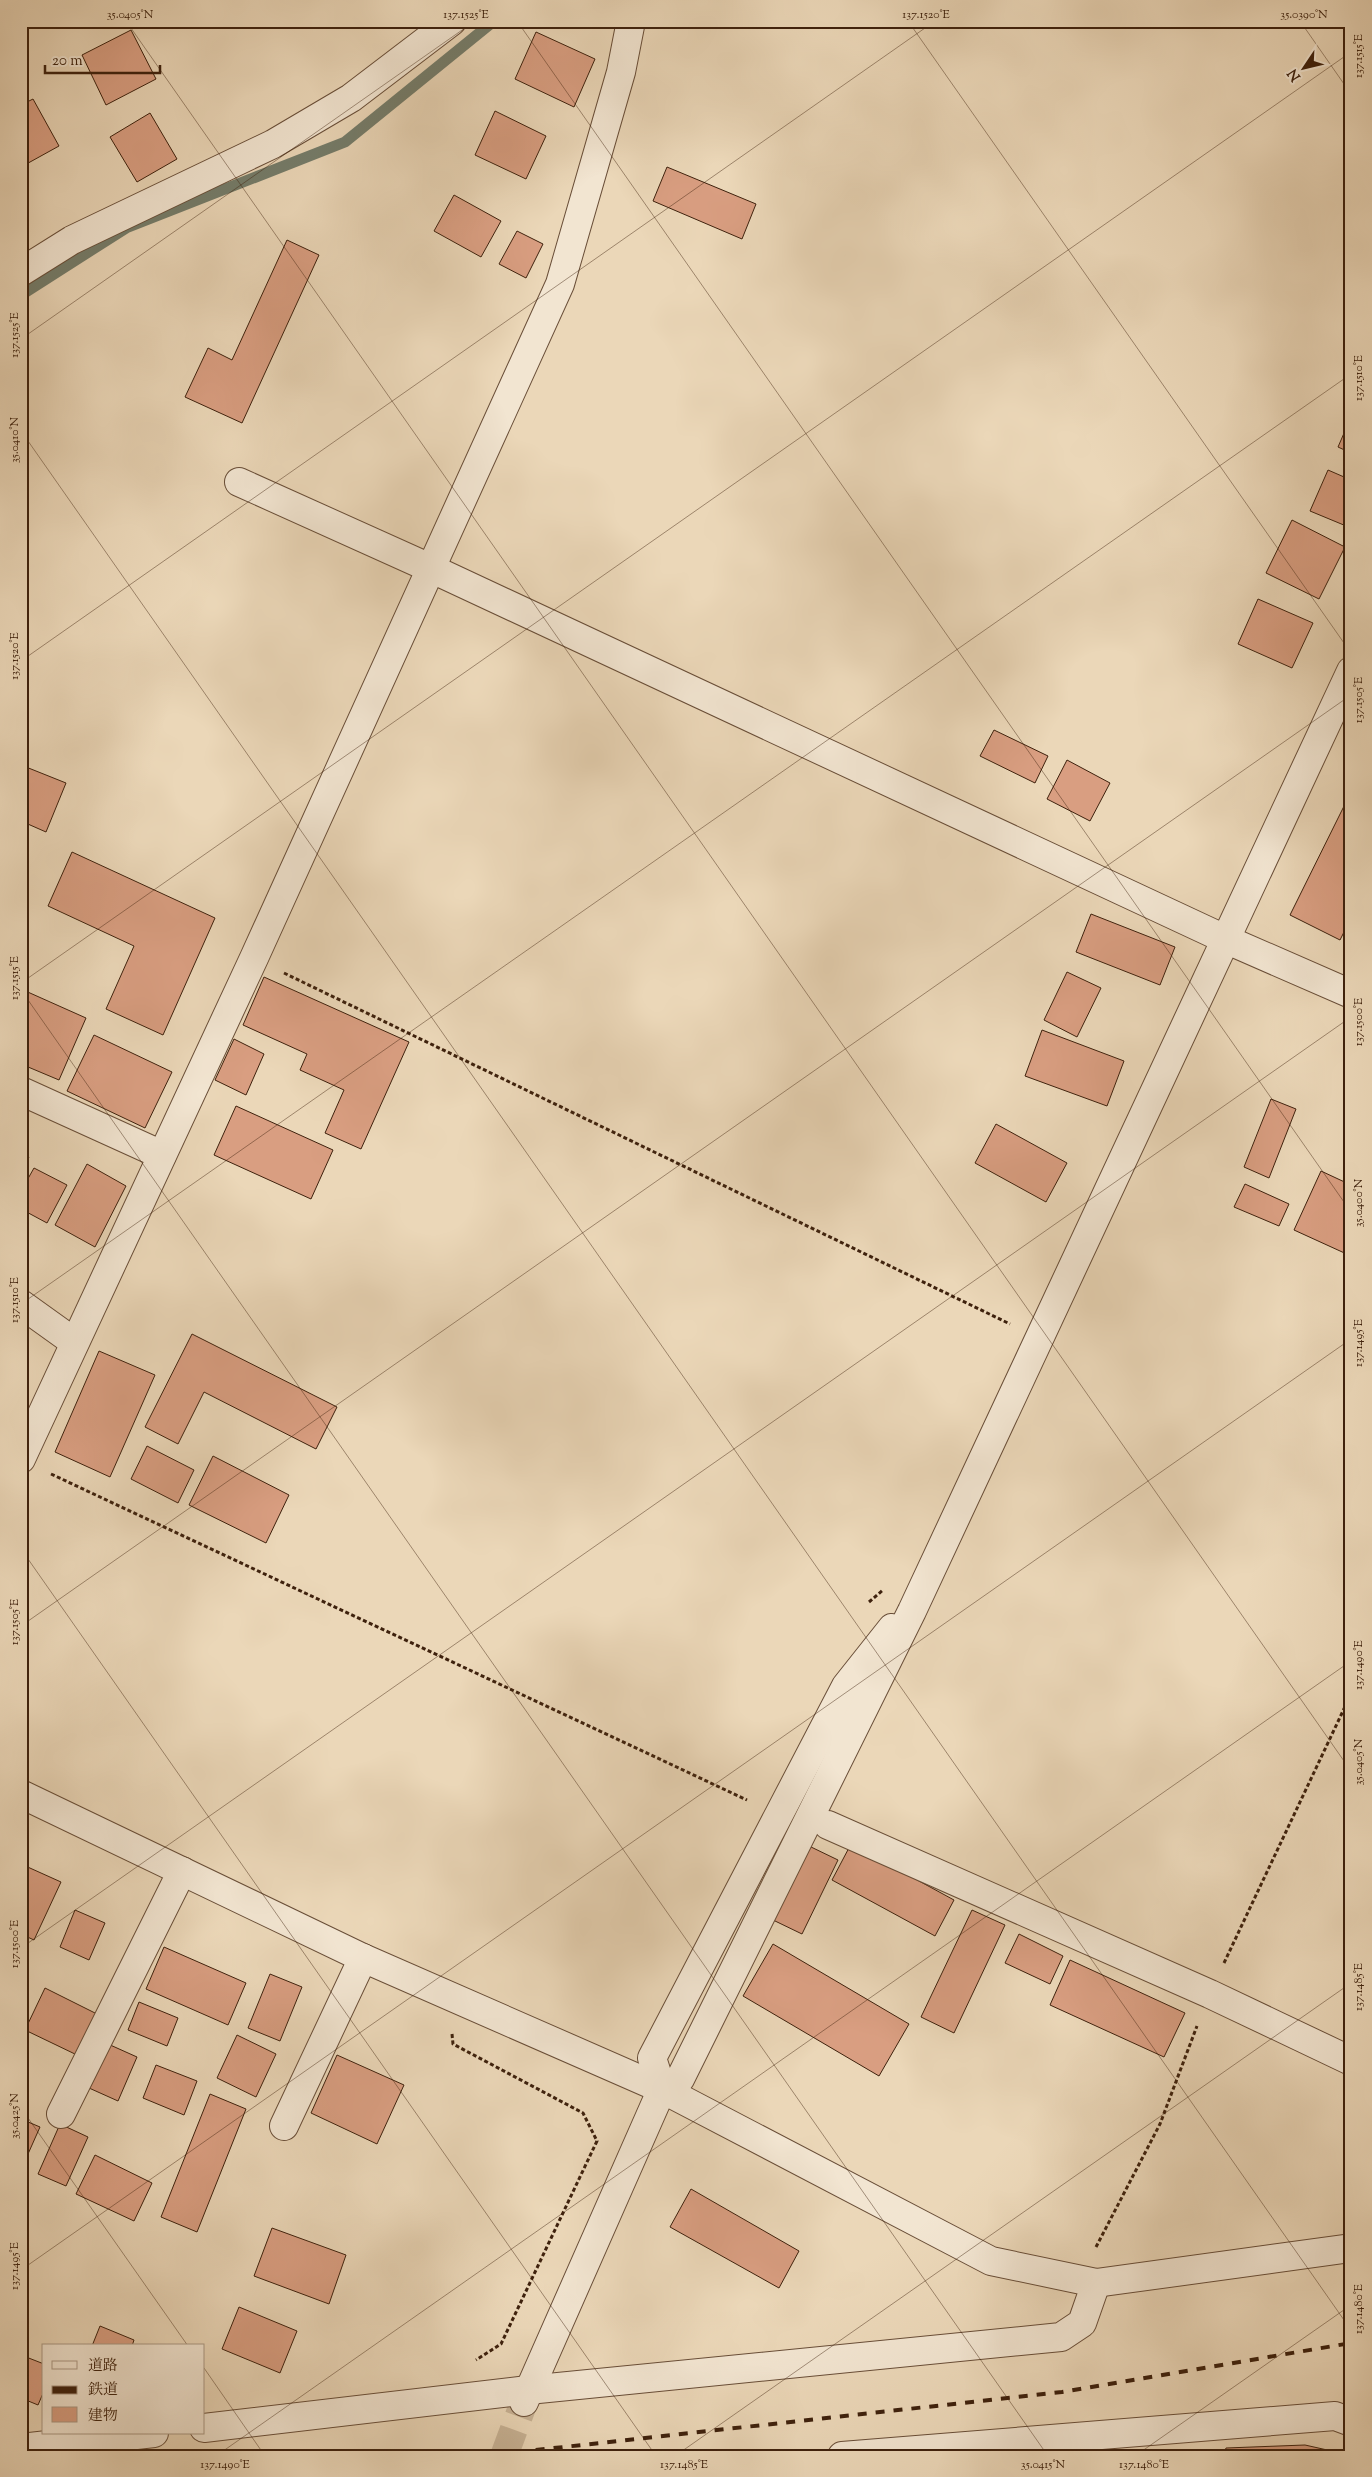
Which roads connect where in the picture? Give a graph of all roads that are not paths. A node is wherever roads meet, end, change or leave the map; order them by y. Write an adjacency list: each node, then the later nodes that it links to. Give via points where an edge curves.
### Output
1 (452, 21): 3 (street, via 351,98 281,140 72,240)
2 (631, 21): 5 (street, via 621,72 560,284)
3 (21, 272)
4 (239, 482): 5 (street)
5 (430, 568): 7 (street); 10 (street)
6 (1351, 671): 7 (street)
7 (1225, 938): 8 (street); 19 (street, via 913,1609 680,2079)
8 (1351, 994)
9 (21, 1091): 10 (street)
10 (162, 1155): 12 (street)
11 (21, 1304): 12 (street)
12 (74, 1342): 13 (street)
13 (21, 1459)
14 (21, 1794): 16 (street)
15 (828, 1825): 18 (street, via 1210,1994)
16 (182, 1872): 17 (street); 20 (street)
17 (363, 1958): 19 (street); 21 (street)
18 (1351, 2061)
19 (662, 2089): 23 (street, via 991,2261); 24 (street)
20 (61, 2114)
21 (284, 2126)
22 (1351, 2248): 23 (street)
23 (1096, 2283): 24 (street, via 1082,2323 1061,2337)
24 (526, 2396): 26 (street)
25 (1351, 2422): 29 (street, via 1335,2416)
26 (205, 2428)
27 (145, 2434): 28 (street)
28 (21, 2448)
29 (842, 2456)

